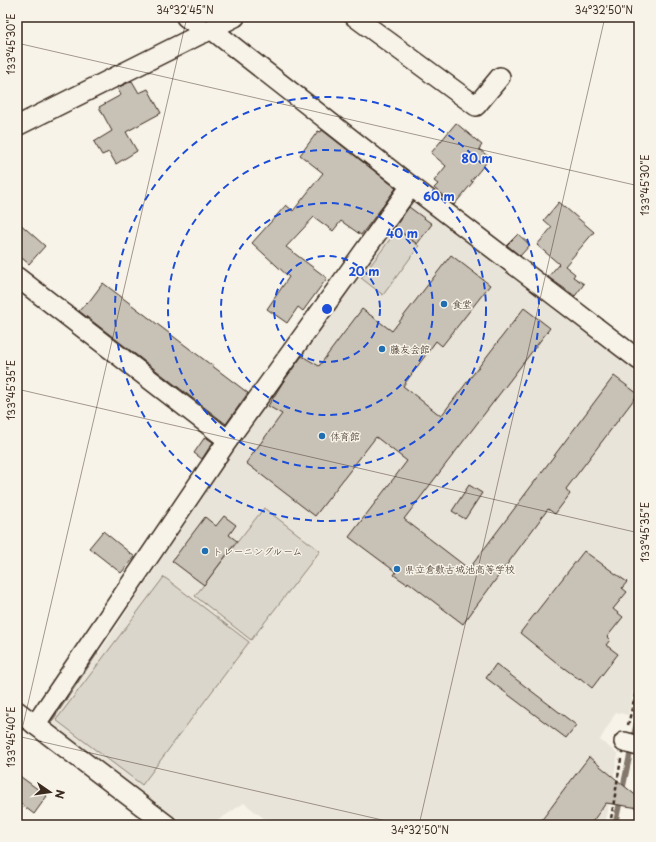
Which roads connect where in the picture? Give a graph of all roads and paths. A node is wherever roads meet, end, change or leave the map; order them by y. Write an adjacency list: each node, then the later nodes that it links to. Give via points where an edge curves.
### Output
1 (235, 17): 3 (street)
2 (355, 17): 4 (street, via 476,106)
3 (200, 27): 5 (street); 6 (street)
4 (500, 77)
5 (17, 126)
6 (411, 186): 8 (street); 9 (street)
7 (17, 278): 9 (street)
8 (639, 360)
9 (228, 440): 11 (street)
10 (17, 711): 11 (street)
11 (38, 721): 12 (street)
12 (167, 825)

